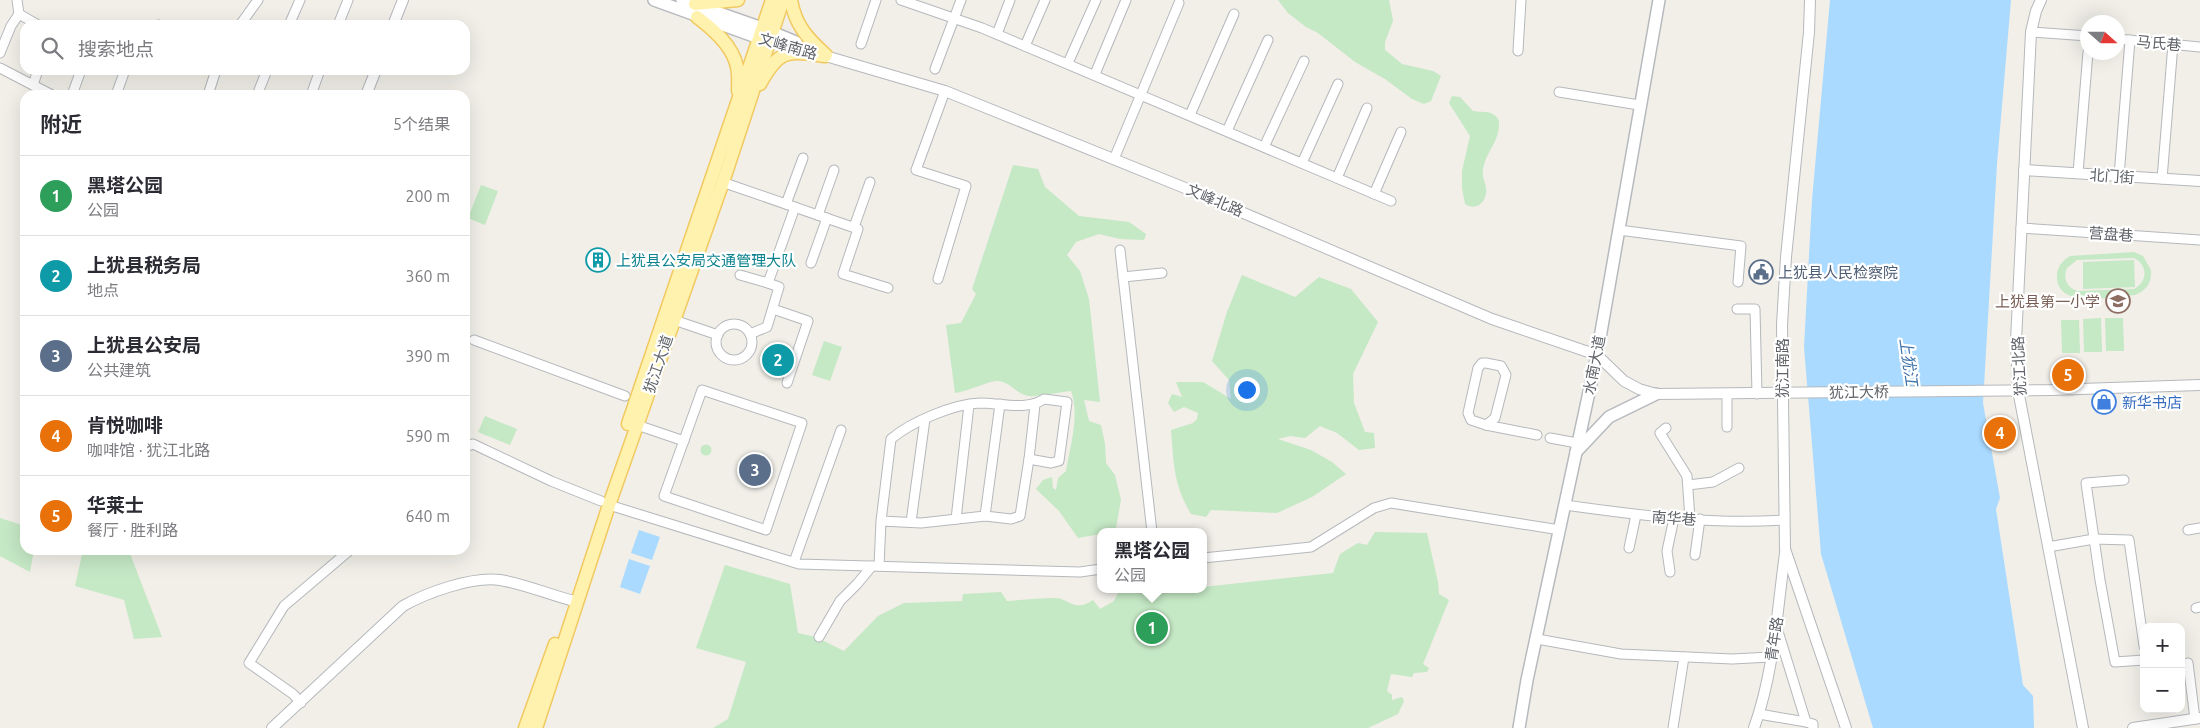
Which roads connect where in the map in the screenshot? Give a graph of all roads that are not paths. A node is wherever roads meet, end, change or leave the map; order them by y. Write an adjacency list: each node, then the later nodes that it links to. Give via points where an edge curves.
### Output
1 (16, 0): 25 (street)
2 (258, 0): 29 (street)
3 (300, 0): 30 (street)
4 (348, 0): 31 (street)
5 (403, 0): 32 (street)
6 (654, 0): 24 (main road, 文峰南路)
7 (738, 0): 24 (main road)
8 (772, 0): 35 (main road, 犹江大道)
9 (783, 0): 35 (main road, 犹江大道)
10 (791, 0): 46 (main road, via 807,39)
11 (876, 0): 40 (street)
12 (901, 0): 22 (street)
13 (961, 0): 27 (street)
14 (1010, 0): 34 (street)
15 (1045, 0): 42 (street)
16 (1096, 0): 49 (street)
17 (1126, 0): 52 (street)
18 (1521, 0): 44 (street)
19 (1658, 0): 73 (main road, 水南大道)
20 (1810, 0): 121 (street, 犹江南路, via 1810,32 1786,257)
21 (2042, 0): 33 (street, 犹江北路)
22 (920, 3): 27 (street)
23 (1179, 3): 71 (street)
24 (691, 7): 35 (main road, 文峰南路); 72 (main road, via 732,54 738,68)
25 (19, 14): 28 (street); 45 (street)
26 (1234, 14): 75 (street)
27 (954, 18): 34 (street); 51 (street)
28 (29, 20)
29 (244, 20)
30 (291, 20)
31 (340, 20)
32 (395, 20)
33 (2031, 32): 36 (street); 83 (street, 犹江北路)
34 (997, 34): 42 (street)
35 (766, 35): 46 (main road, 文峰南路); 72 (main road, 犹江大道)
36 (2080, 35)
37 (1268, 40): 76 (street)
38 (2125, 40): 39 (street, 马氏巷)
39 (2130, 40): 41 (street, 马氏巷); 85 (street)
40 (861, 44)
41 (2173, 44): 43 (street, 马氏巷); 87 (street)
42 (1025, 46): 49 (street)
43 (2200, 47)
44 (1518, 51)
45 (0, 53)
46 (827, 56): 69 (street, 文峰北路); 72 (main road, via 793,52 782,55)
47 (2087, 60): 84 (street)
48 (1304, 61): 78 (street)
49 (1068, 63): 52 (street)
50 (0, 68): 61 (street)
51 (935, 69)
52 (1095, 74): 71 (street)
53 (36, 75): 61 (street)
54 (79, 75): 63 (street)
55 (123, 75): 64 (street)
56 (214, 75): 65 (street)
57 (265, 75): 66 (street)
58 (318, 75): 67 (street)
59 (374, 75): 68 (street)
60 (1338, 84): 81 (street)
61 (33, 85): 62 (street)
62 (42, 90)
63 (74, 90)
64 (118, 90)
65 (210, 90)
66 (259, 90)
67 (312, 90)
68 (368, 90)
69 (945, 91): 80 (street, 文峰北路); 104 (street, via 916,170 966,186)
70 (1559, 92): 73 (street)
71 (1140, 93): 75 (street); 80 (street)
72 (743, 105): 89 (main road, 犹江大道); 141 (main road, 犹江大道)
73 (1639, 106): 97 (main road, 水南大道)
74 (1367, 108): 86 (street)
75 (1190, 115): 76 (street)
76 (1227, 131): 78 (street)
77 (1401, 132): 91 (street)
78 (1264, 147): 81 (street)
79 (802, 158): 93 (street)
80 (1114, 159): 114 (street, 文峰北路, via 1492,319)
81 (1302, 163): 86 (street)
82 (834, 170): 94 (street)
83 (2024, 170): 84 (street, 北门街); 96 (street, 犹江北路)
84 (2078, 174): 85 (street, 北门街)
85 (2119, 176): 87 (street, 北门街)
86 (1337, 178): 91 (street)
87 (2162, 179): 88 (street, 北门街)
88 (2200, 181)
89 (722, 182): 93 (street); 110 (main road, 犹江大道)
90 (870, 182): 95 (street)
91 (1374, 194): 92 (street)
92 (1391, 201)
93 (790, 206): 94 (street); 106 (street)
94 (822, 217): 95 (street); 100 (street)
95 (854, 227): 107 (street, via 858,229 843,274)
96 (2021, 228): 98 (street, 营盘巷); 117 (street, 犹江北路, via 2016,341)
97 (1619, 230): 105 (street, via 1741,246); 114 (main road, 水南大道)
98 (2200, 240)
99 (1120, 250): 103 (street)
100 (811, 263)
101 (1162, 273): 103 (street)
102 (740, 274): 106 (street)
103 (1123, 277): 152 (street)
104 (938, 279)
105 (1738, 282)
106 (768, 283): 108 (street, via 779,287)
107 (888, 288)
108 (773, 309): 111 (street, via 767,327); 115 (street, via 808,321)
109 (1737, 309): 120 (street, via 1755,309)
110 (674, 320): 112 (street); 127 (main road, 犹江大道)
111 (750, 334): 112 (street, via 744,327 731,324); 112 (street, via 752,344 749,352 733,360 720,353 716,343)
112 (718, 335)
113 (474, 340): 122 (street)
114 (1596, 355): 118 (street, 犹江大桥, via 1624,382); 136 (main road, 水南大道)
115 (788, 383)
116 (2200, 385): 117 (street, 犹江大桥)
117 (2018, 390): 121 (street, 犹江大桥); 157 (street, 犹江北路)
118 (1656, 394): 119 (street, 犹江大桥); 136 (main road, via 1609,417)
119 (1727, 394): 120 (street, 犹江大桥); 129 (street)
120 (1757, 394): 121 (street, 犹江大桥)
121 (1782, 394): 149 (street, 犹江南路)
122 (625, 396)
123 (1000, 404): 124 (street); 125 (street); 144 (street)
124 (969, 405): 126 (street); 146 (street)
125 (1035, 405): 137 (street); 137 (street, via 1044,399 1067,402 1059,461 1051,463)
126 (925, 419): 150 (street, via 901,430 891,439); 151 (street)
127 (637, 425): 134 (street); 141 (main road, 犹江大道)
128 (1486, 425): 128 (street, via 1471,420 1468,413 1478,368 1486,362 1501,366 1506,374 1495,418); 132 (street)
129 (1727, 427)
130 (1666, 428): 140 (street, via 1660,433 1688,476)
131 (841, 430): 163 (street)
132 (1537, 435)
133 (1550, 438): 136 (street)
134 (684, 441): 134 (street, via 702,390 802,423 766,530 664,496)
135 (470, 445): 141 (street)
136 (1576, 448): 142 (main road, 水南大道)
137 (1029, 459): 144 (street, via 1020,516 1011,519)
138 (1739, 468): 140 (street, via 1713,482)
139 (2124, 480): 156 (street, via 2086,483)
140 (1688, 485): 147 (street)
141 (605, 503): 163 (street); 167 (main road, 犹江大道)
142 (1564, 506): 143 (street, 南华巷); 154 (main road, 水南大道)
143 (1636, 515): 145 (street, 南华巷); 158 (street)
144 (984, 516): 146 (street)
145 (1674, 518): 147 (street, 南华巷); 166 (street, via 1668,551)
146 (956, 519): 151 (street)
147 (1690, 519): 148 (street, 南华巷)
148 (1700, 519): 149 (street, 南华巷); 161 (street)
149 (1784, 520): 159 (street, 犹江南路)
150 (881, 521): 151 (street); 164 (street)
151 (911, 522)
152 (1152, 528)
153 (2200, 528): 155 (street)
154 (1560, 530): 162 (street, via 1391,503 1374,508 1311,547); 171 (main road, 水南大道)
155 (2188, 530)
156 (2094, 539): 157 (street); 168 (street, via 2129,540); 174 (street, via 2115,662)
157 (2048, 546): 187 (street, 犹江北路)
158 (1629, 548)
159 (1785, 549): 169 (street, 青年路); 186 (street, 犹江南路)
160 (344, 555): 176 (street, via 284,606 250,663)
161 (1695, 555)
162 (1207, 558)
163 (794, 562): 164 (street)
164 (876, 566): 165 (street); 170 (street, via 840,601)
165 (1097, 570)
166 (1670, 572)
167 (574, 601): 176 (street, via 498,580 478,581 417,598 403,606); 181 (main road, 犹江大道); 182 (main road, 犹江大道)
168 (2141, 623)
169 (1777, 627): 173 (street, 青年路); 179 (street)
170 (819, 637)
171 (1537, 639): 172 (street, via 1621,654); 183 (main road, 水南大道)
172 (1684, 657): 173 (street); 184 (street)
173 (1771, 657): 177 (street, 青年路)
174 (2140, 660)
175 (2188, 663): 178 (street)
176 (301, 703): 180 (street)
177 (1759, 714): 179 (street); 185 (street, 青年路)
178 (2197, 719): 188 (street)
179 (1809, 725)
180 (272, 728)
181 (526, 728)
182 (536, 728)
183 (1519, 728)
184 (1673, 728)
185 (1754, 728)
186 (1846, 728)
187 (2083, 728)
188 (2134, 728)

